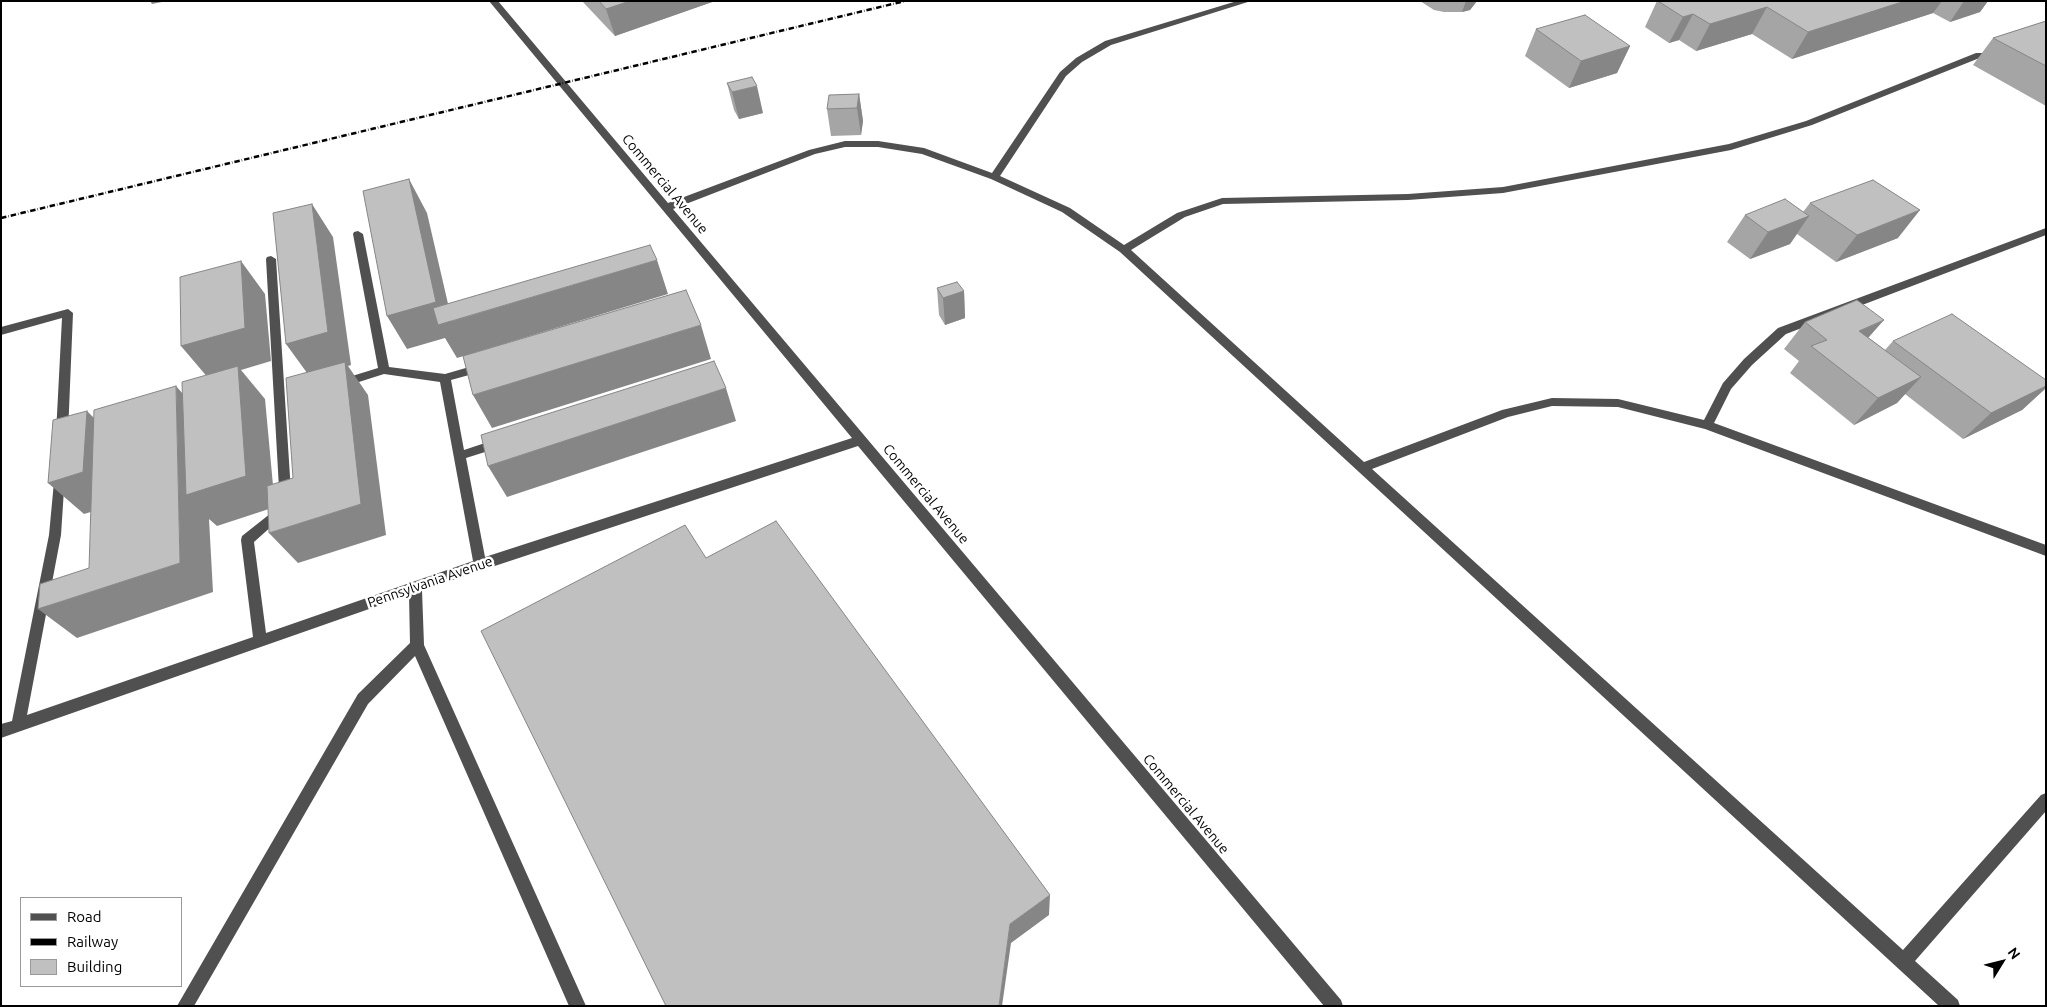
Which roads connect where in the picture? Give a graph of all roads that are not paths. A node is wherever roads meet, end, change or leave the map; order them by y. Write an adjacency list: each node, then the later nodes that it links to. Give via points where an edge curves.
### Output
1 (493, 1): 5 (street, Commercial Avenue)
2 (1247, 1): 4 (street, via 1108,43 1079,60 1063,74)
3 (1979, 55): 8 (street, via 1809,123 1730,147 1503,190 1408,197 1222,201 1181,215)
4 (994, 177): 5 (street, via 924,151 878,144 845,144 812,152); 8 (street, via 1066,210)
5 (665, 208): 17 (street, Commercial Avenue)
6 (2046, 231): 15 (street, via 1782,331 1727,386)
7 (358, 234): 12 (street)
8 (1124, 250): 21 (street)
9 (271, 259): 25 (street, via 285,400 286,508 248,540)
10 (1, 331): 18 (street, via 68,313)
11 (491, 364): 13 (street)
12 (384, 370): 13 (street); 14 (street)
13 (445, 378): 19 (street)
14 (327, 387)
15 (1706, 425): 21 (street, via 1618,403 1552,402 1506,413); 22 (street)
16 (515, 438): 19 (street)
17 (861, 440): 23 (street, Pennsylvania Avenue); 33 (street, Commercial Avenue)
18 (61, 447)
19 (459, 456): 23 (street)
20 (60, 467): 27 (street, via 55,535)
21 (1363, 467): 30 (street)
22 (2046, 551)
23 (480, 565): 24 (street, Pennsylvania Avenue)
24 (415, 587): 25 (street, Pennsylvania Avenue); 26 (street)
25 (260, 641): 27 (street, Pennsylvania Avenue)
26 (417, 645): 31 (street, via 363,699); 32 (street)
27 (18, 725): 28 (street, Pennsylvania Avenue)
28 (1, 731)
29 (2046, 800): 30 (street)
30 (1904, 962): 34 (street)
31 (185, 1006)
32 (578, 1006)
33 (1335, 1006)
34 (1952, 1006)

